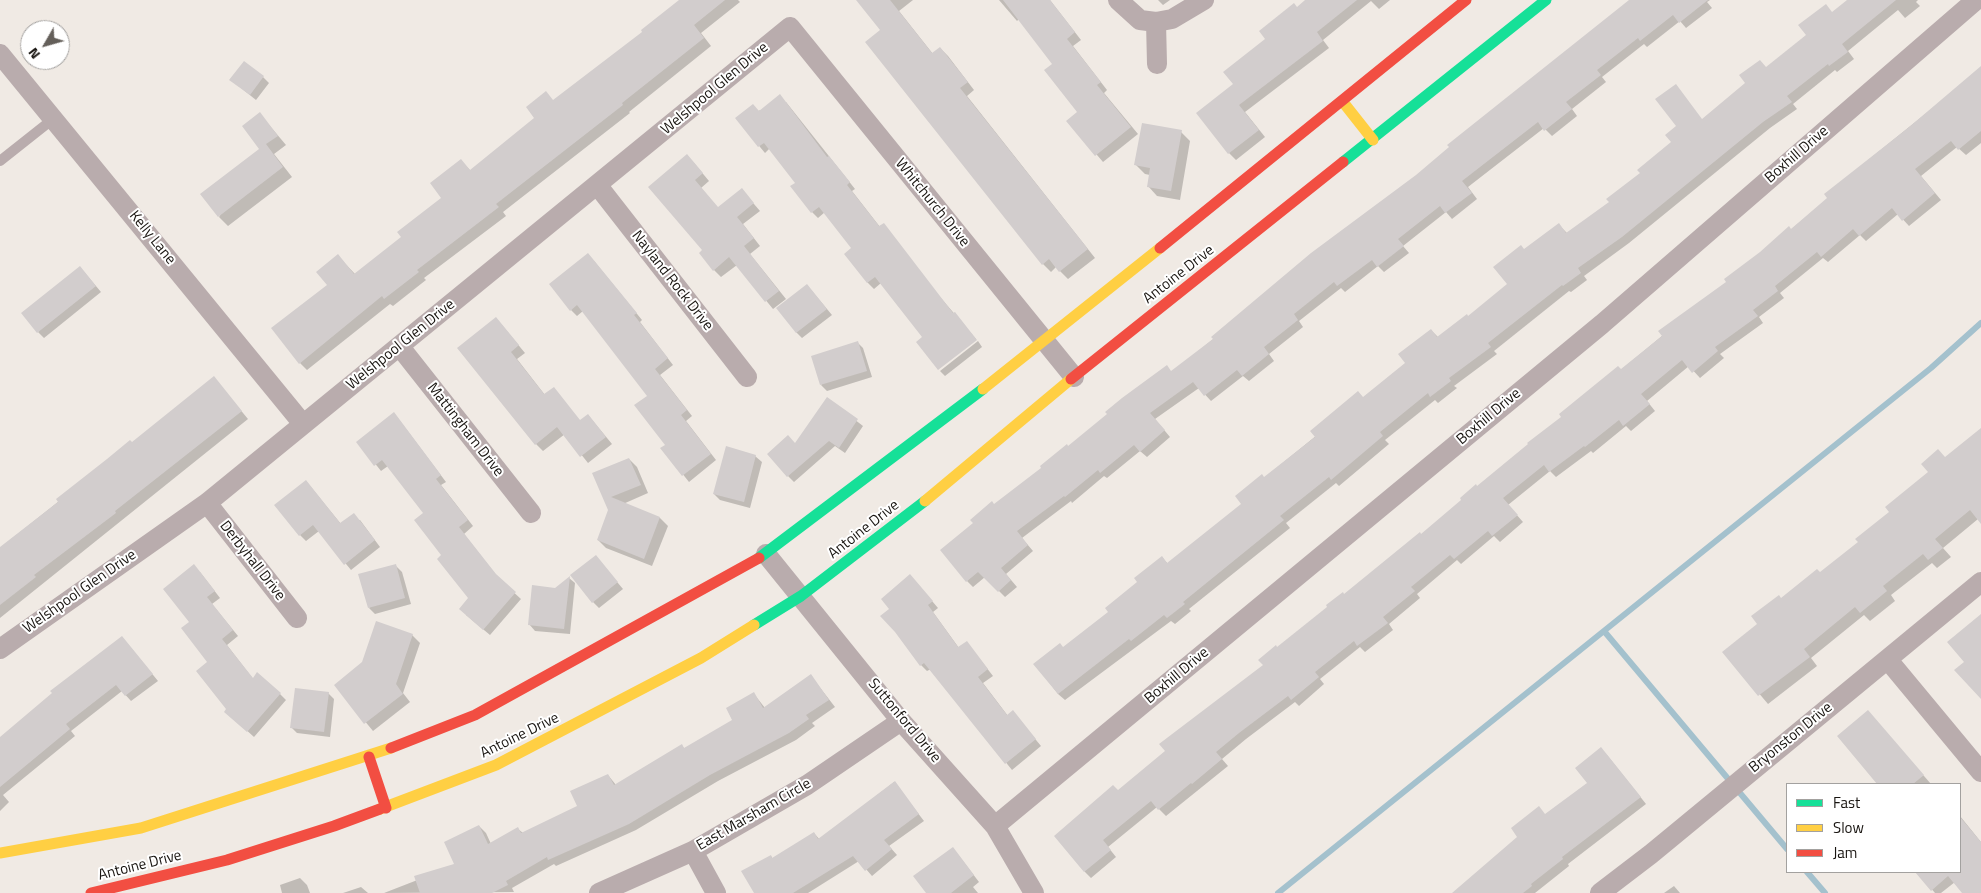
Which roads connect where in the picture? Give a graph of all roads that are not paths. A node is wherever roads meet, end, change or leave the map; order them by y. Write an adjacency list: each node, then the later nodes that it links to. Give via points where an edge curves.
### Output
1 (1118, 0): 6 (street, via 1140,20)
2 (1204, 0): 6 (street, via 1172,19)
3 (1466, 0): 10 (main road)
4 (1546, 0): 12 (main road, Antoine Drive)
5 (1976, 0): 32 (street, Boxhill Drive, via 1602,324)
6 (1156, 22): 9 (street)
7 (790, 27): 14 (street, Welshpool Glen Drive); 15 (street, Whitchurch Drive)
8 (0, 54): 11 (street, Kelly Lane)
9 (1157, 64)
10 (1343, 102): 12 (main road); 15 (main road)
11 (53, 119): 13 (lane); 19 (street, Kelly Lane)
12 (1373, 140): 18 (main road, Antoine Drive)
13 (0, 161)
14 (598, 186): 16 (street, Welshpool Glen Drive); 17 (street, Nayland Rock Drive)
15 (1044, 342): 18 (street, Whitchurch Drive); 22 (main road)
16 (400, 347): 19 (street, Welshpool Glen Drive); 21 (street, Mattingham Drive)
17 (747, 377)
18 (1074, 378): 24 (main road, Antoine Drive, via 901,521)
19 (303, 424): 20 (street, Welshpool Glen Drive)
20 (207, 503): 25 (street, Derbyhall Drive); 26 (street, Welshpool Glen Drive)
21 (531, 513)
22 (766, 554): 24 (street, Suttonford Drive); 29 (main road, via 475,715)
23 (1981, 582): 27 (street, Bryonston Drive)
24 (801, 596): 28 (street, Suttonford Drive); 31 (main road, Antoine Drive, via 701,658 595,715 496,765)
25 (297, 618)
26 (0, 649)
27 (1888, 660): 30 (street); 39 (street, Bryonston Drive)
28 (901, 720): 32 (street, Suttonford Drive); 33 (street, East Marsham Circle, via 807,785)
29 (369, 757): 31 (main road); 34 (main road, via 141,828)
30 (1981, 772)
31 (386, 808): 35 (main road, Antoine Drive, via 227,860)
32 (995, 826): 38 (street, Suttonford Drive)
33 (693, 851): 36 (street, East Marsham Circle); 37 (street)
34 (0, 853)
35 (91, 893)
36 (599, 893)
37 (716, 893)
38 (1034, 893)
39 (1600, 893)

